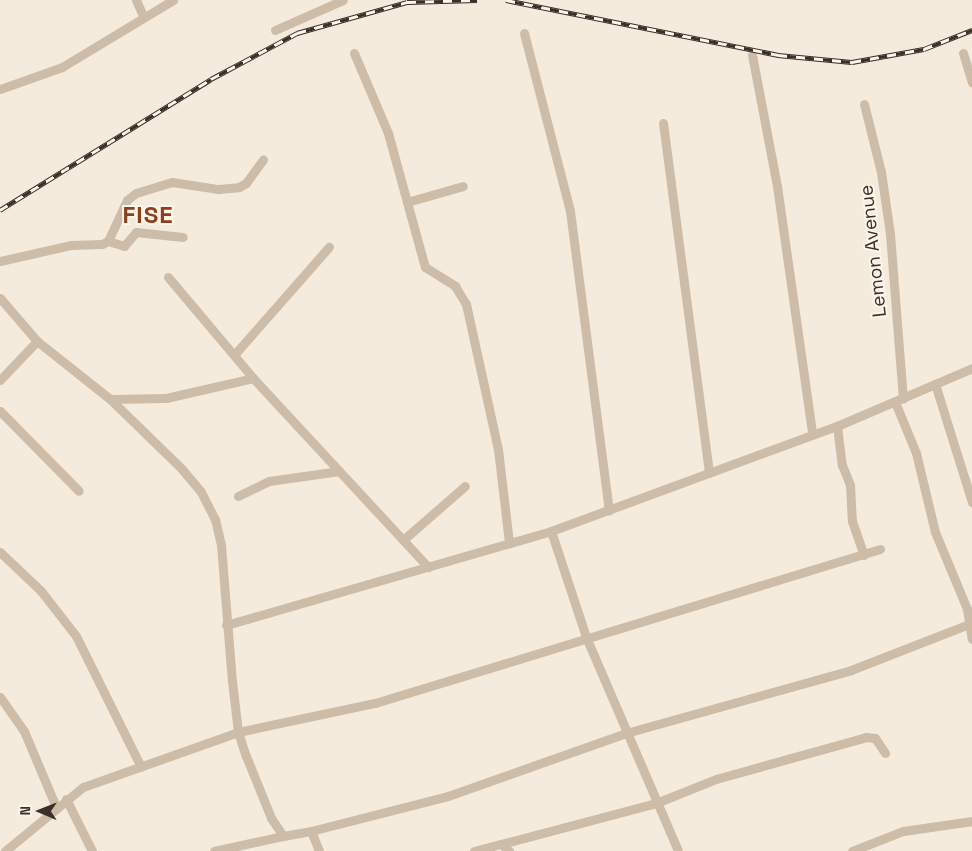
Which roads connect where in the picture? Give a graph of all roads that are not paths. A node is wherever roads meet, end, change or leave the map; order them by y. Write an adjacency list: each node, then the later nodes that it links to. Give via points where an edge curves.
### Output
1 (136, 0): 4 (street)
2 (173, 0): 4 (street)
3 (343, 0): 5 (street)
4 (143, 16): 11 (street, via 62,67)
5 (275, 30)
6 (524, 33): 40 (street, via 570,211)
7 (354, 53): 16 (street, via 388,133)
8 (963, 53): 10 (street)
9 (752, 55): 33 (street, via 777,186)
10 (972, 83)
11 (0, 89)
12 (864, 104): 30 (street, Lemon Avenue, via 878,155 889,225)
13 (663, 123): 35 (street)
14 (263, 160): 18 (street, via 246,183 239,187 218,189 172,182 136,193 119,214)
15 (463, 186): 16 (street)
16 (407, 202): 43 (street, via 426,270 455,286 466,304 498,449)
17 (183, 237): 18 (street, via 136,232 124,246)
18 (108, 241): 20 (street, via 70,245)
19 (329, 247): 24 (street)
20 (0, 261)
21 (168, 278): 24 (street)
22 (0, 298): 23 (street)
23 (37, 341): 27 (street); 29 (street)
24 (234, 355): 26 (street)
25 (972, 368): 28 (street)
26 (253, 378): 29 (street, via 166,398); 34 (street)
27 (0, 380)
28 (935, 384): 30 (street); 39 (street)
29 (110, 399): 49 (street, via 181,468 208,506 221,545)
30 (899, 400): 32 (street); 48 (street, Lemon Avenue, via 935,532 957,580 967,609)
31 (0, 411): 37 (street)
32 (837, 426): 33 (street); 46 (street, via 842,465 850,485 852,520)
33 (812, 433): 35 (street)
34 (339, 471): 38 (street, via 269,481); 42 (street)
35 (709, 473): 40 (street)
36 (465, 486): 42 (street)
37 (79, 491)
38 (238, 496)
39 (972, 502)
40 (609, 510): 41 (street)
41 (551, 530): 43 (street); 50 (street)
42 (403, 540): 47 (street)
43 (509, 544): 47 (street)
44 (880, 550): 46 (street)
45 (0, 552): 56 (street, via 41,591 76,636)
46 (864, 555): 50 (street)
47 (428, 567): 49 (street)
48 (968, 624): 51 (street, Lemon Avenue); 54 (street, via 851,670)
49 (226, 625): 53 (street)
50 (586, 637): 53 (street, via 375,703); 54 (street)
51 (972, 639)
52 (0, 697): 59 (street, via 24,731)
53 (238, 732): 56 (street); 62 (street, via 261,794)
54 (626, 733): 58 (street); 61 (street, via 448,796)
55 (885, 753): 58 (street, via 874,738 866,737 716,779)
56 (141, 767): 57 (street, via 83,787)
57 (66, 799): 59 (street); 65 (street)
58 (656, 803): 63 (street); 70 (street)
59 (56, 807): 64 (street)
60 (972, 821): 71 (street, via 903,831)
61 (311, 831): 62 (street); 67 (street)
62 (283, 836): 66 (street)
63 (502, 844): 68 (street); 69 (street)
64 (5, 851)
65 (92, 851)
66 (214, 851)
67 (319, 851)
68 (474, 851)
69 (509, 851)
70 (678, 851)
71 (852, 851)

